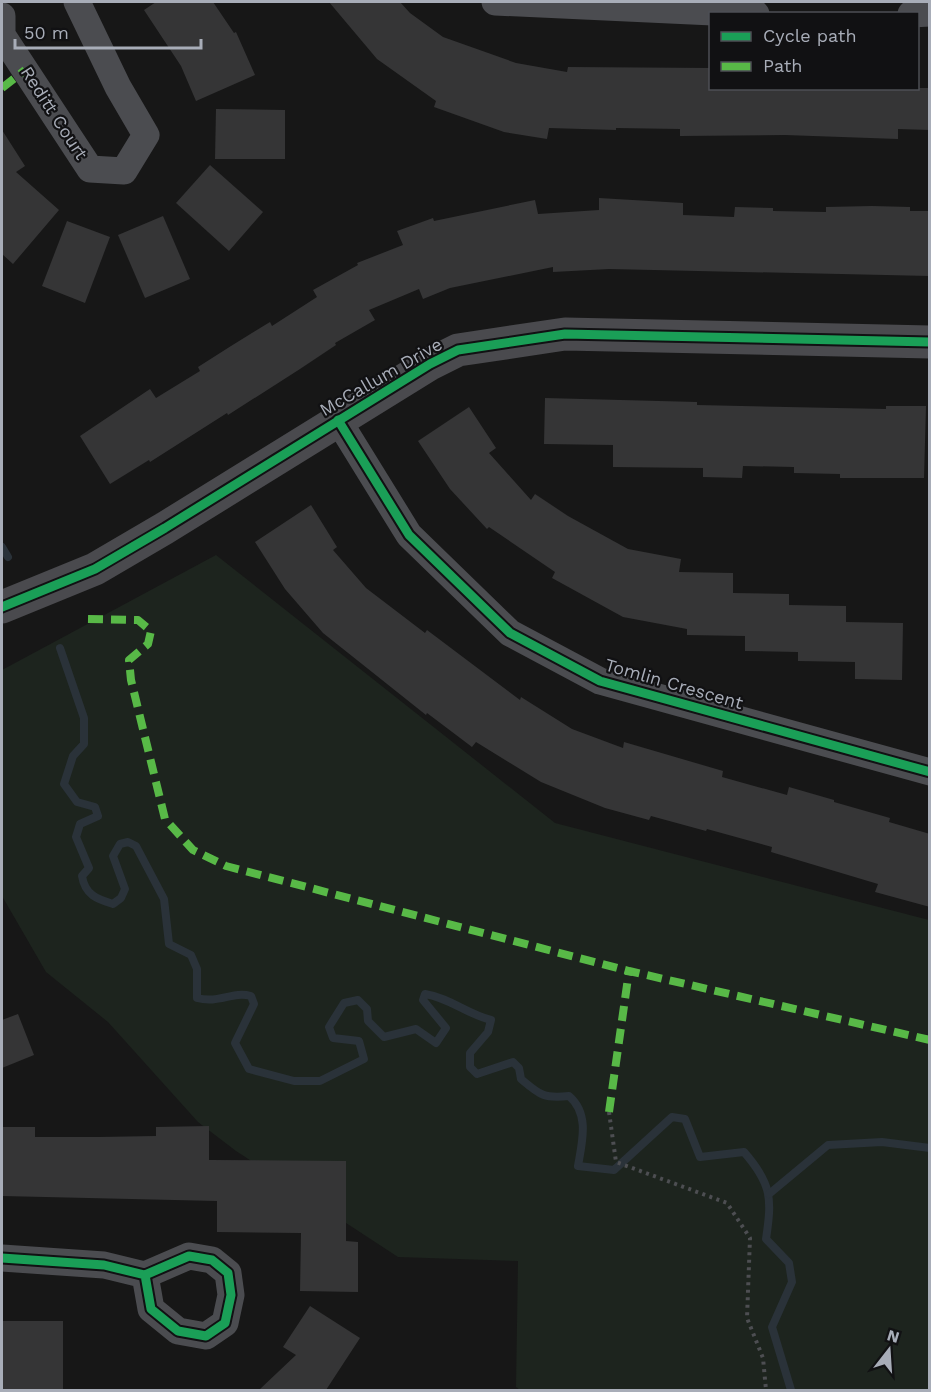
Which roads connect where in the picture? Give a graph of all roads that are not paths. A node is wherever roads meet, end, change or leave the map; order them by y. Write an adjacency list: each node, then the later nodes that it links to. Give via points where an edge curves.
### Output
1 (77, 2): 4 (street, Reditt Court, via 146,135 124,171 90,169 2,35)
2 (495, 2): 3 (street)
3 (712, 12)
4 (2, 16)
5 (930, 342): 6 (street, McCallum Drive, via 565,334 512,340 458,350)
6 (338, 420): 7 (street, McCallum Drive, via 94,569); 8 (street, Tomlin Crescent, via 409,535 510,633 600,681)
7 (2, 607)
8 (930, 772)
9 (2, 1258): 10 (street, via 104,1265)
10 (145, 1275)

